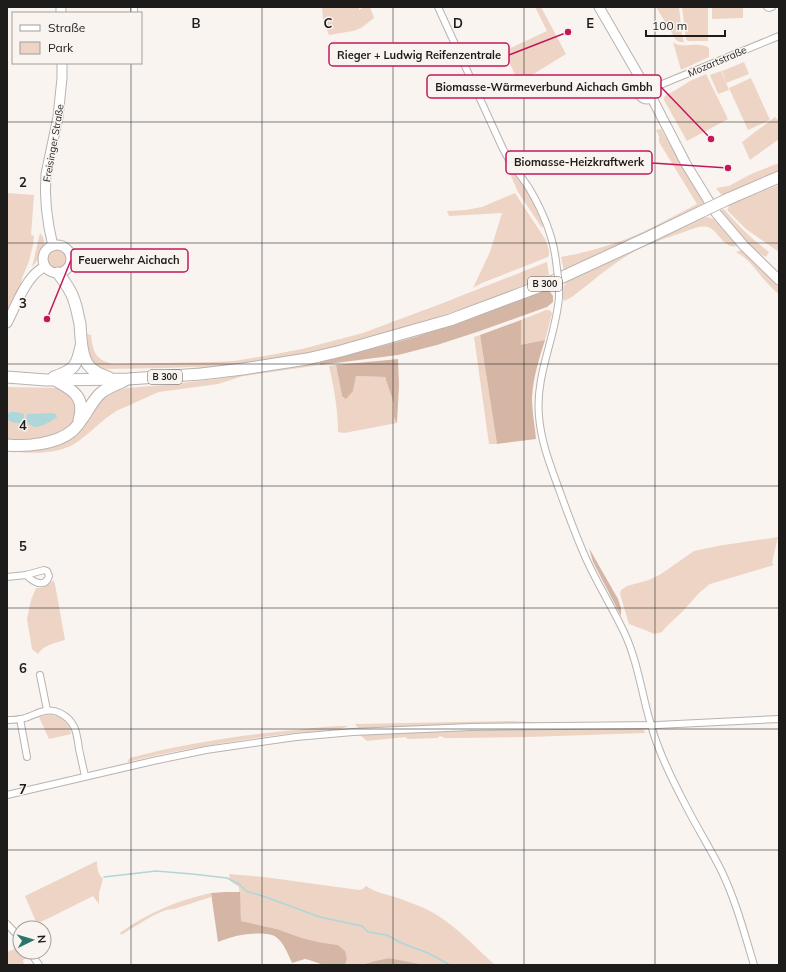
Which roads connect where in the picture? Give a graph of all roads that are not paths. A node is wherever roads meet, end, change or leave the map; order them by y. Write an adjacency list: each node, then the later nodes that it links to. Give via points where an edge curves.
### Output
1 (438, 7): 30 (street, bridge, via 506,154 529,188 541,212 552,242 559,285 558,313 540,382 540,432 581,547 624,632 636,664)
2 (599, 7): 7 (main road)
3 (767, 7): 4 (street)
4 (772, 7)
5 (779, 36): 8 (street, Mozartstraße)
6 (62, 64): 11 (main road, Freisinger Straße, via 58,117 45,183 47,218)
7 (643, 83): 8 (main road, via 650,83); 9 (main road, via 639,88 640,95 646,99)
8 (655, 87): 9 (main road)
9 (652, 98): 14 (main road, via 689,170 716,213)
10 (779, 177): 19 (highway, B 300, bridge, via 556,280 450,320 307,359 201,374)
11 (53, 246): 12 (main road, via 44,255); 13 (main road, via 63,247 69,252 71,261)
12 (45, 266): 13 (main road, via 50,272); 15 (main road, via 34,275 24,289)
13 (63, 271): 16 (highway, via 77,311)
14 (779, 280)
15 (7, 323)
16 (82, 342): 18 (highway, via 85,358 90,367 97,373); 20 (highway, via 77,361 72,368)
17 (7, 377): 20 (highway, B 300)
18 (114, 379): 19 (highway, B 300); 20 (highway, B 300)
19 (128, 379): 21 (highway, via 98,396)
20 (50, 380): 21 (highway, via 71,389 80,401 81,412)
21 (76, 427): 22 (highway, via 62,437 48,442 29,445)
22 (7, 444)
23 (26, 575): 24 (street)
24 (7, 577)
25 (40, 675): 26 (street)
26 (47, 710): 27 (street); 32 (street, via 58,712 72,723 78,738)
27 (20, 719): 29 (street); 31 (street)
28 (779, 719): 30 (street)
29 (7, 720)
30 (651, 726): 32 (street, via 471,727 296,737 206,750); 34 (street, via 684,803 730,890)
31 (27, 757)
32 (85, 776): 33 (street)
33 (7, 795)
34 (754, 965)

